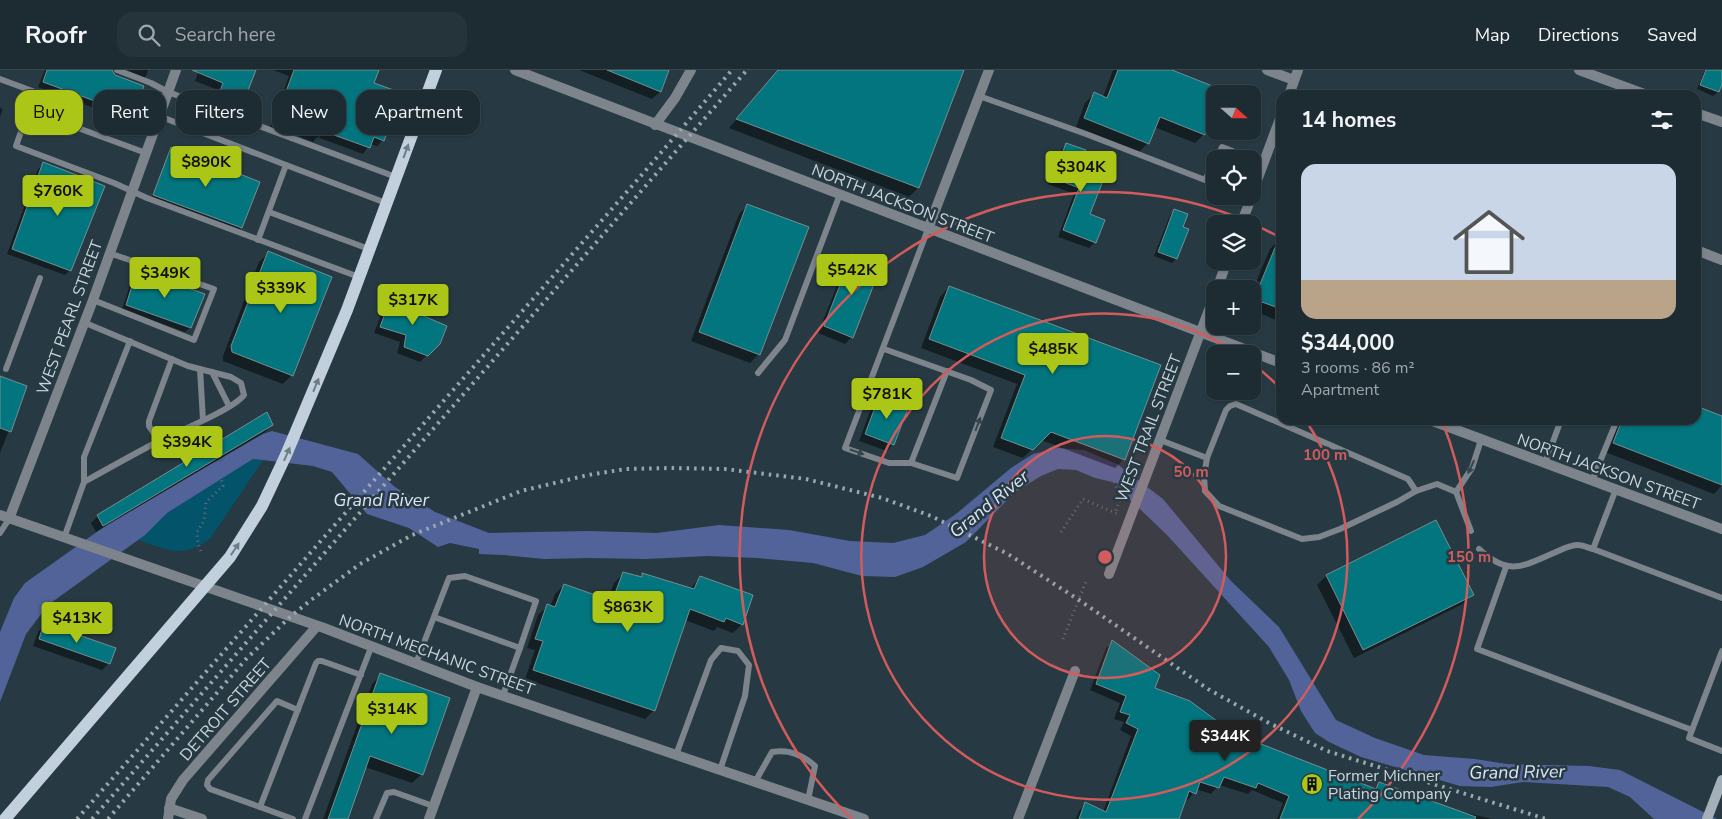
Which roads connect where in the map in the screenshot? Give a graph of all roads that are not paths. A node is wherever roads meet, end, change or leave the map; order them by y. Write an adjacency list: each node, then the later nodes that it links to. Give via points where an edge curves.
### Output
1 (117, 70): 15 (lane)
2 (176, 70): 15 (street, WEST PEARL STREET)
3 (436, 70): 31 (main road, one-way to 3)
4 (515, 70): 21 (street, NORTH JACKSON STREET)
5 (691, 70): 21 (street)
6 (989, 70): 16 (street)
7 (1267, 70): 11 (street)
8 (1298, 70): 11 (street)
9 (1579, 70): 14 (street)
10 (0, 79): 12 (lane)
11 (1294, 80): 13 (street)
12 (30, 90)
13 (1291, 90)
14 (1633, 90)
15 (168, 92): 17 (street, WEST PEARL STREET); 31 (lane)
16 (979, 96): 32 (lane); 37 (street)
17 (166, 97)
18 (1701, 115): 20 (street)
19 (166, 119): 29 (lane)
20 (1722, 122)
21 (655, 125): 34 (street, NORTH JACKSON STREET)
22 (83, 130): 26 (lane)
23 (20, 135): 33 (lane, via 16,146)
24 (152, 135): 26 (street, WEST PEARL STREET)
25 (1276, 145): 28 (street)
26 (146, 153): 33 (street, WEST PEARL STREET)
27 (1261, 162): 28 (lane)
28 (1264, 163): 30 (street)
29 (286, 165): 35 (lane); 36 (lane)
30 (1261, 171)
31 (396, 177): 35 (main road)
32 (1206, 178)
33 (132, 191): 38 (lane); 41 (street, WEST PEARL STREET)
34 (840, 194): 37 (street, NORTH JACKSON STREET); 57 (lane, via 785,340)
35 (386, 203): 39 (main road)
36 (269, 212): 38 (lane); 39 (lane)
37 (928, 229): 48 (street, NORTH JACKSON STREET); 50 (lane)
38 (258, 240): 43 (lane)
39 (369, 249): 43 (main road)
40 (1701, 252): 42 (street)
41 (109, 253): 45 (street, WEST PEARL STREET); 45 (lane, via 214,289 194,340)
42 (1722, 260)
43 (359, 277): 85 (main road, one-way to 43, via 235,549 262,506 297,430)
44 (40, 278): 53 (lane)
45 (93, 300): 47 (street, WEST PEARL STREET)
46 (1206, 317): 48 (street, WEST TRAIL STREET)
47 (83, 322): 49 (lane); 76 (street, WEST PEARL STREET)
48 (1200, 333): 52 (street, NORTH JACKSON STREET); 65 (street, WEST TRAIL STREET)
49 (130, 341): 51 (lane); 72 (lane, via 84,457)
50 (884, 348): 55 (lane); 69 (lane, one-way to 69, via 846,448 889,463)
51 (172, 359): 54 (lane); 67 (lane, via 149,421)
52 (1276, 361)
53 (6, 368)
54 (200, 369): 56 (lane); 59 (lane)
55 (947, 371): 69 (lane); 69 (lane, one-way to 55, via 957,478 991,390)
56 (212, 372): 58 (lane); 58 (lane, via 241,383 244,395)
57 (758, 373)
58 (229, 406): 59 (lane)
59 (203, 420): 67 (lane)
60 (1276, 421): 68 (lane, via 1236,404 1230,406)
61 (1284, 425): 74 (lane, via 1408,479)
62 (1443, 425): 66 (street, NORTH JACKSON STREET)
63 (1560, 425): 70 (lane)
64 (1615, 425): 71 (lane)
65 (1160, 440): 68 (lane); 84 (street, WEST TRAIL STREET)
66 (1481, 440): 70 (street, NORTH JACKSON STREET); 75 (lane, one-way to 75, via 1472,468)
67 (159, 441): 72 (lane)
68 (1207, 458): 74 (lane, via 1205,491 1219,506 1302,538 1319,537 1340,529)
69 (911, 463)
70 (1545, 464): 71 (street, NORTH JACKSON STREET)
71 (1592, 481): 73 (street, NORTH JACKSON STREET)
72 (84, 482): 80 (lane)
73 (1616, 489): 77 (street, NORTH JACKSON STREET); 81 (lane)
74 (1416, 490): 75 (lane, via 1437,484)
75 (1456, 492): 78 (lane)
76 (5, 517): 79 (lane); 80 (street, NORTH MECHANIC STREET)
77 (1722, 528)
78 (1472, 531)
79 (0, 533)
80 (64, 538): 85 (street, NORTH MECHANIC STREET)
81 (1593, 549): 83 (lane, via 1571,545 1521,566); 86 (lane)
82 (1479, 550): 83 (lane, via 1492,562)
83 (1506, 567): 98 (lane, via 1477,649)
84 (1109, 574)
85 (204, 586): 88 (street, NORTH MECHANIC STREET); 108 (main road)
86 (1722, 598)
87 (434, 617): 90 (lane); 90 (lane, via 449,578 465,576 536,601); 92 (lane)
88 (317, 626): 89 (street, NORTH MECHANIC STREET); 107 (street, DETROIT STREET, via 183,780)
89 (372, 645): 92 (street, NORTH MECHANIC STREET); 94 (lane)
90 (520, 648): 96 (lane)
91 (1722, 651): 98 (lane)
92 (416, 664): 95 (street, NORTH MECHANIC STREET)
93 (1075, 670): 116 (street)
94 (362, 675): 97 (lane, via 318,661); 112 (lane)
95 (477, 687): 96 (street, NORTH MECHANIC STREET); 105 (street)
96 (502, 696): 100 (street, NORTH MECHANIC STREET)
97 (298, 710): 106 (lane); 106 (lane, via 277,701 206,785)
98 (1692, 730): 99 (lane, via 1689,738)
99 (1722, 751)
100 (676, 755): 101 (street, NORTH MECHANIC STREET); 101 (lane, via 711,660 721,648 738,652 749,665 745,696)
101 (720, 770): 103 (street, NORTH MECHANIC STREET)
102 (1722, 780): 117 (street)
103 (755, 782): 104 (street, NORTH MECHANIC STREET); 104 (lane, via 772,752 794,753 816,766)
104 (808, 800): 115 (street, NORTH MECHANIC STREET)
105 (433, 806): 113 (lane, via 394,792 388,794); 114 (street)
106 (260, 807): 111 (lane)
107 (169, 808): 109 (street, DETROIT STREET); 110 (street)
108 (5, 819)
109 (168, 819)
110 (202, 819)
111 (293, 819)
112 (305, 819)
113 (376, 819)
114 (429, 819)
115 (864, 819)
116 (1018, 819)
117 (1707, 819)

